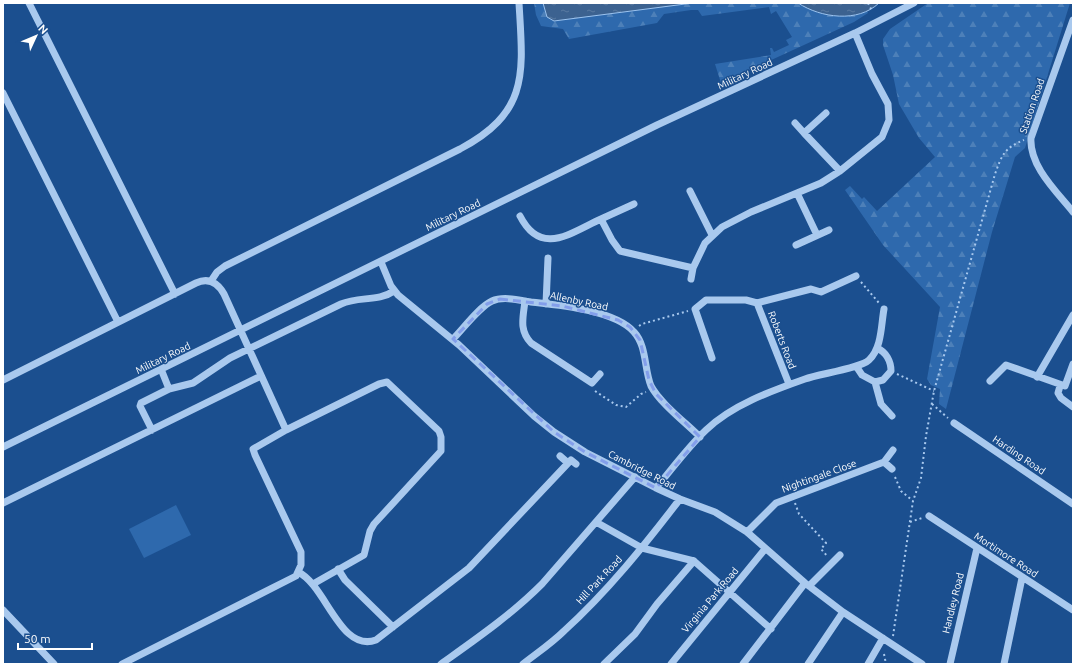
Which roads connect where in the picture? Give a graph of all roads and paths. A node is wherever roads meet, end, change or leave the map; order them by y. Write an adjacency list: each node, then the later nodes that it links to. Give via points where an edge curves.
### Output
1 (29, 3): 31 (street)
2 (519, 3): 29 (street, via 522,58 519,84 509,108 493,127 460,149 225,266)
3 (868, 3): 5 (path)
4 (914, 3): 7 (street, Military Road)
5 (872, 11)
6 (1073, 20): 12 (street, Station Road)
7 (855, 33): 13 (street, via 888,104 890,115 882,137); 25 (street, Military Road, via 657,126)
8 (3, 93): 38 (street)
9 (826, 113): 11 (street)
10 (795, 123): 11 (street)
11 (804, 133): 13 (street)
12 (1031, 138): 17 (street, Station Road, via 1030,148 1035,160); 60 (path, via 1012,145 1000,161)
13 (840, 171): 15 (street)
14 (690, 191): 21 (street)
15 (797, 194): 21 (street, via 730,222); 22 (street)
16 (634, 204): 19 (street)
17 (1073, 212)
18 (520, 216): 19 (street, via 530,232 544,238 556,239)
19 (601, 219): 26 (street, via 620,251)
20 (828, 230): 22 (street)
21 (712, 235): 26 (street, via 700,250)
22 (818, 235): 23 (street)
23 (796, 245)
24 (548, 258): 34 (street)
25 (381, 262): 30 (street, Cambridge Road); 39 (street, Military Road)
26 (693, 268): 28 (street)
27 (856, 276): 33 (street, via 821,292 811,289); 36 (path)
28 (691, 278)
29 (211, 281): 31 (street, via 202,280); 39 (street, via 222,291)
30 (394, 291): 41 (street, Cambridge Road); 43 (street, via 380,298 345,302)
31 (175, 294): 38 (street)
32 (525, 301): 34 (street, Allenby Road); 41 (street, Allenby Road, via 491,301); 55 (street, via 522,323 525,337)
33 (757, 303): 35 (street, via 746,300 706,300); 56 (street, Roberts Road)
34 (546, 304): 40 (street, Allenby Road, via 586,310 612,318)
35 (695, 309): 40 (path, via 642,324); 44 (street)
36 (884, 309): 42 (street)
37 (1073, 315): 51 (street)
38 (118, 322): 52 (street)
39 (241, 330): 43 (street); 47 (street, Military Road)
40 (634, 331): 59 (street, via 642,346)
41 (453, 339): 69 (street, Cambridge Road, via 534,416)
42 (877, 348): 46 (street, via 867,362); 48 (street, via 886,354)
43 (248, 349): 50 (street); 58 (street, via 193,383)
44 (712, 358)
45 (1073, 364): 57 (street, via 1065,386)
46 (856, 366): 54 (street, via 862,375); 56 (street, via 822,373)
47 (161, 370): 58 (street); 68 (street, Military Road)
48 (891, 371): 54 (street, via 883,380); 60 (path)
49 (600, 374): 55 (street)
50 (261, 376): 65 (street); 66 (street)
51 (1037, 377): 53 (street, via 1006,365); 57 (street)
52 (3, 380)
53 (990, 381)
54 (875, 382): 63 (street, via 881,404)
55 (592, 383): 59 (path, via 595,391 616,405 626,408 641,394)
56 (789, 384): 67 (street, via 734,411)
57 (1060, 386): 62 (street, via 1058,393 1061,398)
58 (169, 389): 65 (street, via 141,403 140,406)
59 (653, 390): 67 (street)
60 (934, 392): 61 (path)
61 (932, 404): 64 (path); 79 (path, via 922,478)
62 (1073, 407)
63 (892, 416)
64 (954, 423): 81 (street, Harding Road)
65 (152, 430): 80 (street)
66 (286, 430): 92 (street, via 386,382 440,434 440,453 374,524 364,555); 93 (street, via 257,445 253,450 300,549 302,557)
67 (700, 436): 76 (street)
68 (3, 448)
69 (580, 450): 72 (street); 75 (street, Cambridge Road)
70 (893, 450): 73 (street)
71 (560, 456): 72 (street)
72 (572, 462): 101 (street, via 469,568)
73 (884, 462): 74 (street); 77 (street, Nightingale Close)
74 (892, 469): 79 (path, via 901,491)
75 (635, 477): 76 (street, Cambridge Road); 83 (street)
76 (656, 488): 78 (street, Cambridge Road)
77 (793, 496): 85 (street, Nightingale Close, via 776,503); 91 (path, via 799,514 826,543 821,548)
78 (680, 499): 85 (street, Cambridge Road, via 715,512); 86 (street, Hill Park Road)
79 (913, 501): 84 (path)
80 (3, 503)
81 (1073, 504)
82 (929, 516): 84 (path); 87 (street, Mortimore Road)
83 (596, 522): 86 (street); 108 (street, via 526,601)
84 (910, 522): 104 (path, via 894,632)
85 (747, 532): 88 (street, Cambridge Road)
86 (642, 548): 90 (street); 109 (street, Hill Park Road, via 564,632)
87 (976, 548): 94 (street, Mortimore Road); 117 (street, Handley Road)
88 (765, 550): 96 (street, Cambridge Road); 97 (street, Virginia Park Road)
89 (840, 555): 91 (street)
90 (694, 561): 97 (street); 110 (street, via 635,634)
91 (833, 562): 96 (street)
92 (338, 569): 95 (street); 101 (street, via 345,580)
93 (298, 572): 95 (street); 107 (street, via 291,580)
94 (1022, 578): 99 (street, Mortimore Road); 118 (street)
95 (313, 584): 101 (street, via 337,620 358,640 376,640)
96 (807, 585): 100 (street, Cambridge Road); 102 (street)
97 (730, 593): 102 (street); 111 (street, Virginia Park Road)
98 (3, 610): 106 (street)
99 (1073, 610)
100 (843, 612): 103 (street, Cambridge Road); 113 (street)
101 (393, 627)
102 (771, 629): 112 (street)
103 (883, 638): 104 (street, Cambridge Road); 114 (street)
104 (890, 643): 105 (street, Cambridge Road); 115 (path, via 884,653)
105 (911, 660): 116 (street, Cambridge Road)
106 (54, 664)
107 (122, 664)
108 (441, 664)
109 (523, 664)
110 (604, 664)
111 (671, 664)
112 (743, 664)
113 (808, 664)
114 (868, 664)
115 (886, 664)
116 (922, 664)
117 (950, 664)
118 (1004, 664)

